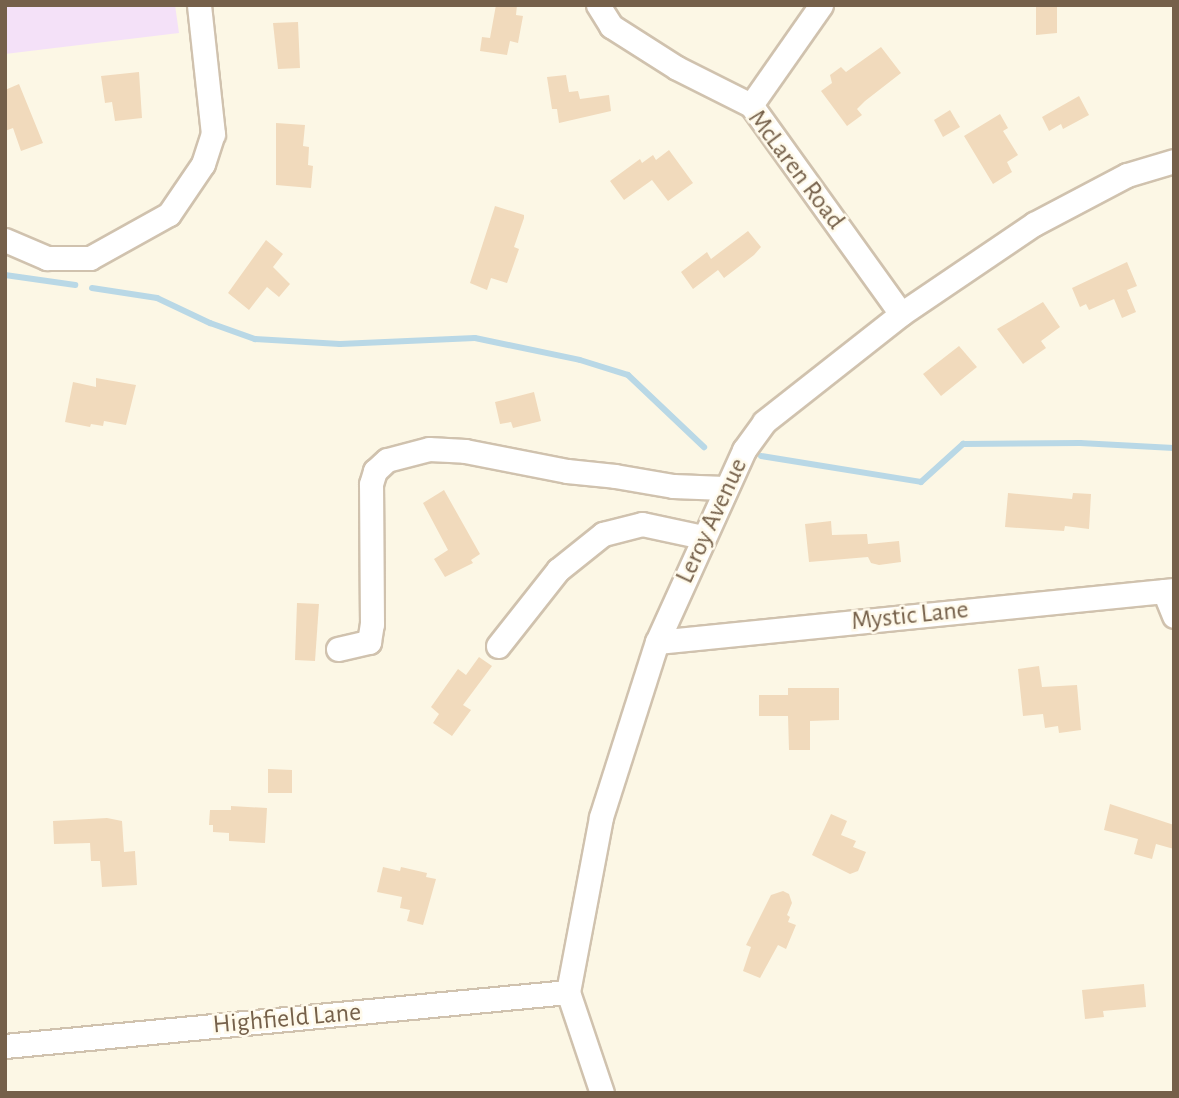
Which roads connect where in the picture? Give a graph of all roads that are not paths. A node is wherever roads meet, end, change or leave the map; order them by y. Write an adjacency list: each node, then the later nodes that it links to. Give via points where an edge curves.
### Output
1 (199, 5): 6 (street, via 213,134 203,164 170,214 90,258 47,258)
2 (598, 5): 4 (street, McLaren Road, via 611,26 677,68)
3 (821, 5): 4 (street)
4 (751, 105): 7 (street, McLaren Road)
5 (1174, 161): 7 (street, Leroy Avenue, via 1127,175 1034,224)
6 (5, 240)
7 (901, 314): 8 (street, Leroy Avenue, via 764,422)
8 (724, 488): 9 (street, Leroy Avenue); 14 (street, via 673,486 465,451 429,449 387,460 375,471 371,484 369,642)
9 (703, 537): 12 (street, Leroy Avenue); 13 (street, via 642,524 603,534 558,570)
10 (1169, 590): 11 (street, Mystic Lane); 12 (street, Mystic Lane)
11 (1174, 616)
12 (657, 642): 15 (street, Leroy Avenue, via 601,817)
13 (498, 646)
14 (338, 649)
15 (568, 992): 16 (street, Highfield Lane); 17 (street, Leroy Avenue)
16 (5, 1046)
17 (602, 1093)

